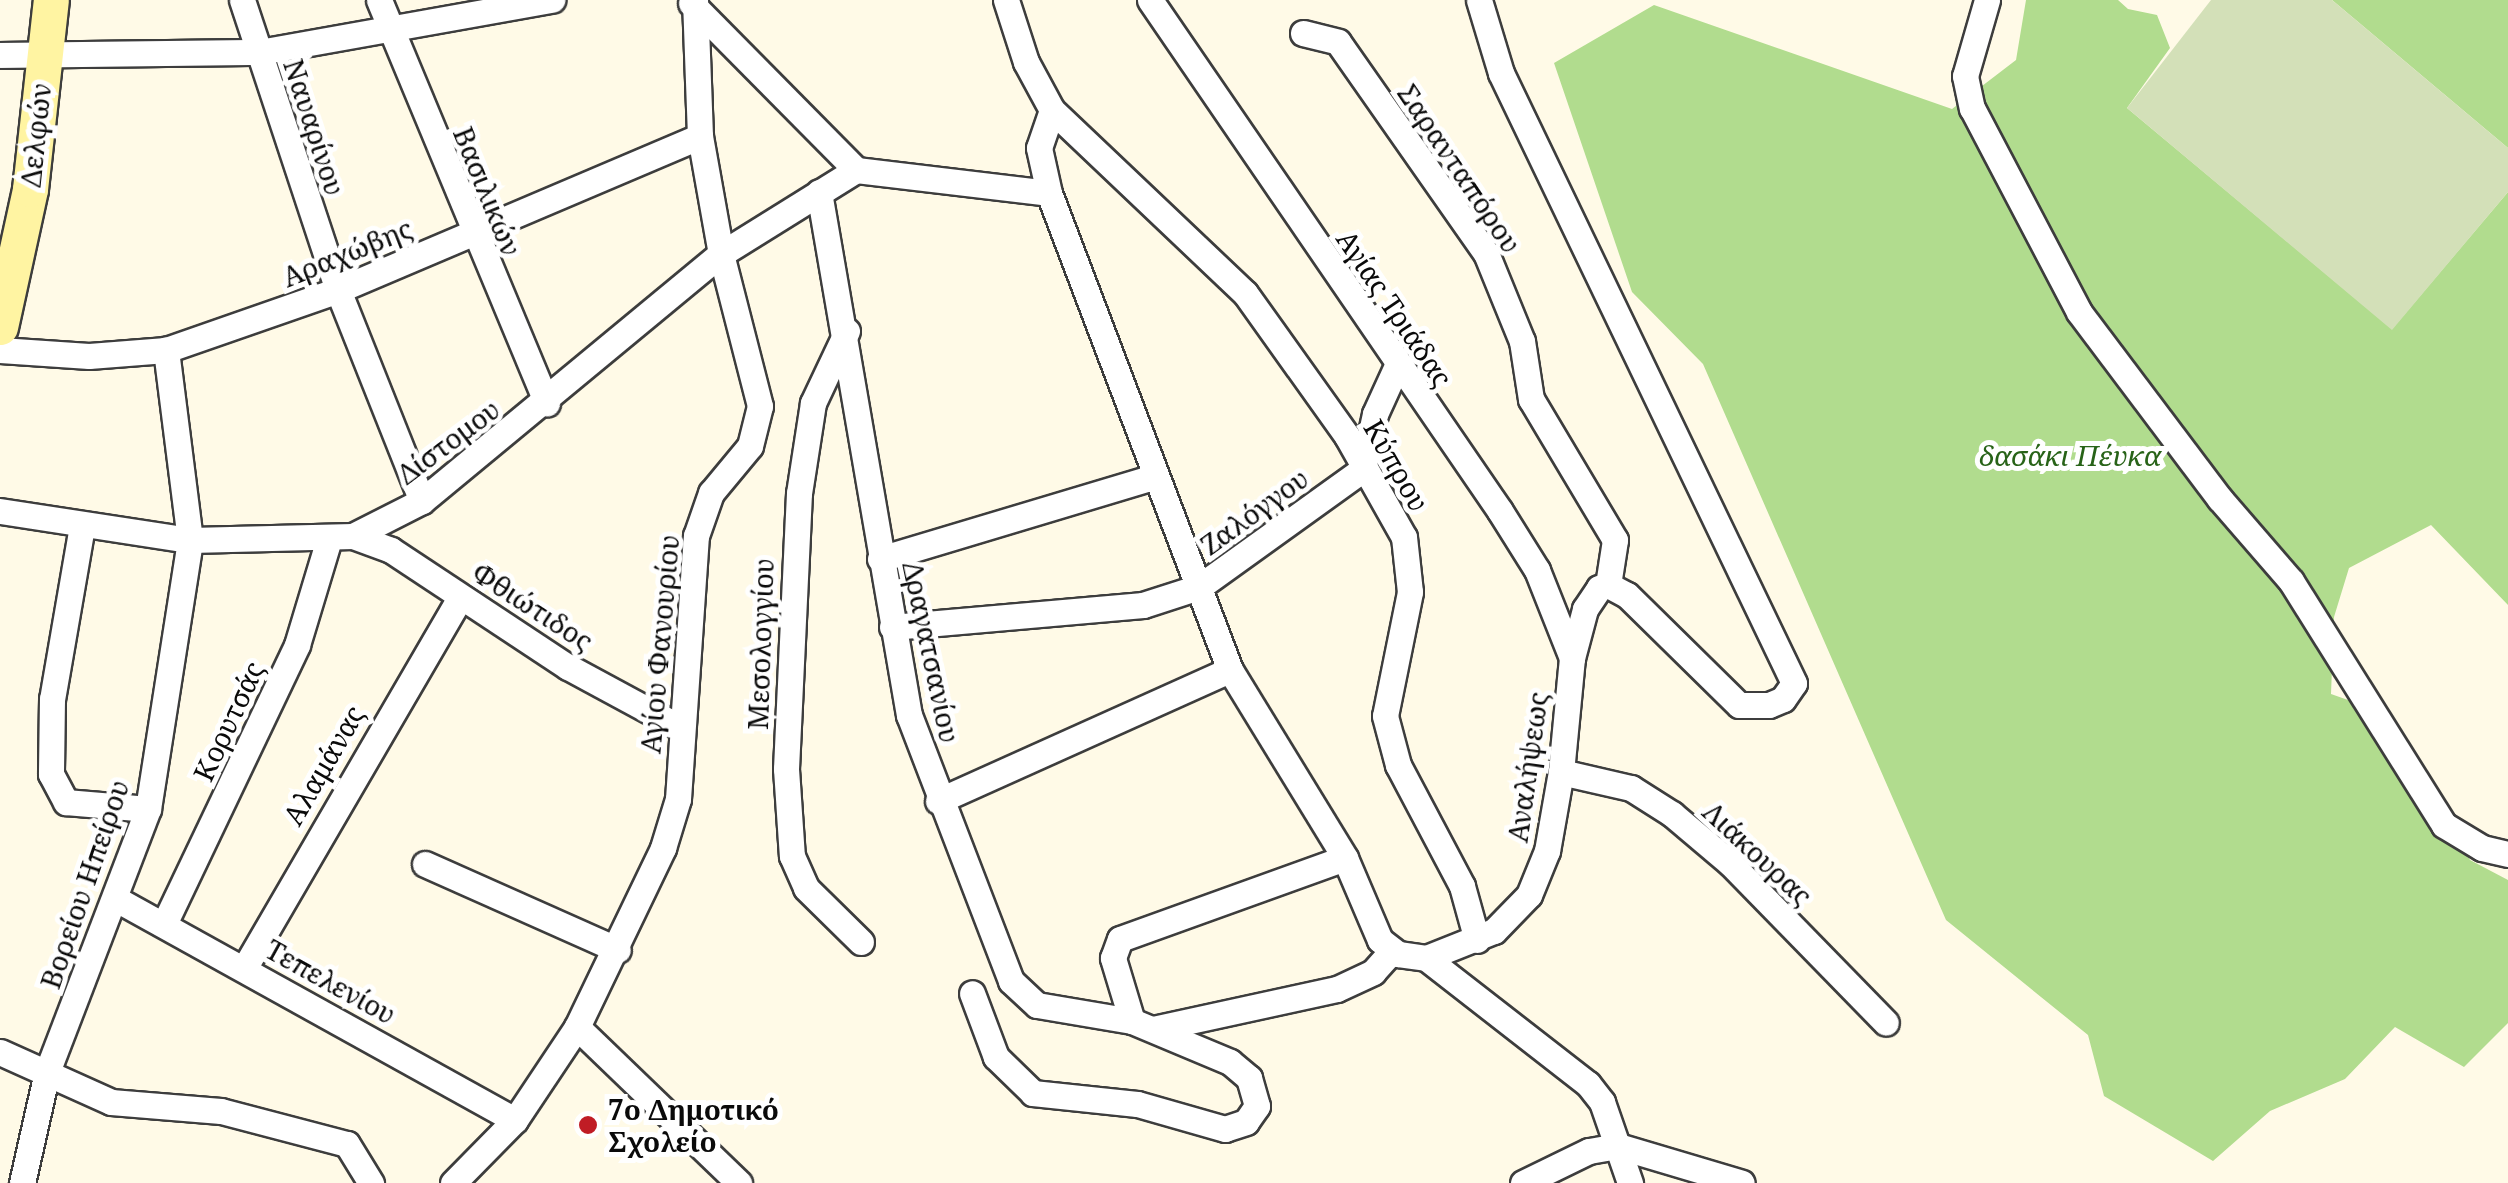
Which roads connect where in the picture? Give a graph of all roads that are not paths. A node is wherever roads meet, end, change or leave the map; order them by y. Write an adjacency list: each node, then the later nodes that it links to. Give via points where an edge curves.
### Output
1 (51, 0): 14 (main road, Δελφών)
2 (242, 0): 12 (street, Ναυαρίνου)
3 (379, 0): 10 (street, Βασιλικών)
4 (552, 0): 10 (street)
5 (1006, 0): 15 (street, Κύπρου, via 1031,73)
6 (1150, 0): 27 (street, Αγίας Τριάδας)
7 (1479, 0): 37 (street, via 1501,72 1793,674 1790,692 1758,708 1728,699 1627,596)
8 (1988, 0): 47 (street, via 1966,76 1972,108 2079,312 2220,499 2291,581 2444,826)
9 (693, 3): 16 (street, Αγίου Φανουρίου); 17 (street)
10 (391, 30): 12 (street); 20 (street, Βασιλικών)
11 (1304, 33): 37 (street, Σαρανταπόρου, via 1338,42 1486,253 1522,342 1531,399 1614,540)
12 (259, 52): 14 (street); 22 (street, Ναυαρίνου)
13 (0, 55): 14 (street)
14 (44, 58): 23 (main road, Δελφών, via 30,189)
15 (1052, 110): 19 (street, via 1040,148); 29 (street, Κύπρου, via 1245,293)
16 (700, 136): 20 (street, Αραχώβης); 21 (street, Αγίου Φανουρίου)
17 (856, 170): 18 (street, Δίστομου); 19 (street)
18 (819, 192): 21 (street, Δίστομου); 24 (street, Δραγατσανίου)
19 (1048, 193): 30 (street, via 1086,280)
20 (472, 234): 22 (street, Αραχώβης); 28 (street, Βασιλικών)
21 (720, 254): 28 (street, Δίστομου); 43 (street, Αγίου Φανουρίου, via 760,406 750,446 711,493 696,536)
22 (338, 290): 26 (street, Αραχώβης); 31 (street, Ναυαρίνου)
23 (0, 326)
24 (847, 331): 36 (street, Δραγατσανίου); 53 (street, Μεσολογγίου, via 812,402 799,493 786,769 792,856 806,888)
25 (0, 350): 26 (street, Αραχώβης, via 89,356)
26 (166, 350): 35 (street, Βορείου Ηπείρου)
27 (1396, 368): 29 (street, via 1375,414); 41 (street, Αγίας Τριάδας, via 1537,570)
28 (547, 402): 31 (street, Δίστομου)
29 (1363, 469): 38 (street, Ζαλόγγου); 52 (street, Κύπρου, via 1411,562 1387,688 1392,745 1462,886)
30 (1153, 477): 36 (street); 38 (street)
31 (422, 501): 34 (street, Δίστομου)
32 (0, 511): 33 (street, Δίστομου)
33 (82, 526): 35 (street, Δίστομου); 46 (street, via 52,698 51,774 66,802)
34 (341, 538): 35 (street, Δίστομου); 39 (street, Φθιώτιδος, via 391,550); 51 (street, Κορυτσάς)
35 (190, 540): 46 (street, Βορείου Ηπείρου)
36 (880, 560): 40 (street, Δραγατσανίου)
37 (1608, 585): 41 (street, Αναλήψεως, via 1590,596)
38 (1199, 587): 40 (street, Ζαλόγγου, via 1143,605); 42 (street)
39 (460, 597): 43 (street, Φθιώτιδος, via 568,667); 57 (street, Αλαμάνας)
40 (892, 627): 45 (street, Δραγατσανίου, via 910,716)
41 (1572, 658): 44 (street, Αναλήψεως)
42 (1230, 670): 45 (street); 48 (street)
43 (681, 728): 54 (street, Αγίου Φανουρίου, via 678,800)
44 (1562, 772): 52 (street, Αναλήψεως, via 1547,851 1529,895 1510,920); 59 (street, Λιάκουρας, via 1632,788 1672,814 1730,862)
45 (938, 802): 60 (street, Δραγατσανίου, via 1022,997)
46 (148, 809): 50 (street, Βορείου Ηπείρου)
47 (2508, 854)
48 (1346, 858): 55 (street, via 1373,928); 60 (street, via 1120,939 1113,958)
49 (425, 864): 54 (street)
50 (116, 899): 51 (street, Τεπελενίου); 63 (street, Βορείου Ηπείρου)
51 (166, 922): 57 (street, Τεπελενίου)
52 (1477, 940): 56 (street, Αναλήψεως)
53 (861, 942)
54 (618, 950): 61 (street, Αγίου Φανουρίου)
55 (1392, 951): 56 (street); 60 (street, via 1373,972 1337,990)
56 (1426, 958): 65 (street, via 1588,1084)
57 (245, 967): 64 (street, Τεπελενίου)
58 (972, 994): 60 (street, via 996,1057 1033,1093 1137,1104 1225,1129 1246,1122 1257,1106 1256,1093 1239,1068)
59 (1886, 1023)
60 (1142, 1025)
61 (577, 1027): 64 (street, Αγίου Φανουρίου); 69 (street)
62 (0, 1052): 63 (street)
63 (46, 1072): 66 (street, Βορείου Ηπείρου); 67 (street, via 136,1108 221,1111 347,1144)
64 (515, 1120): 68 (street, Αγίου Φανουρίου)
65 (1618, 1146): 70 (street, via 1590,1151); 71 (street); 72 (street)
66 (22, 1183)
67 (371, 1183)
68 (453, 1183)
69 (739, 1183)
70 (1523, 1183)
71 (1630, 1183)
72 (1742, 1183)

